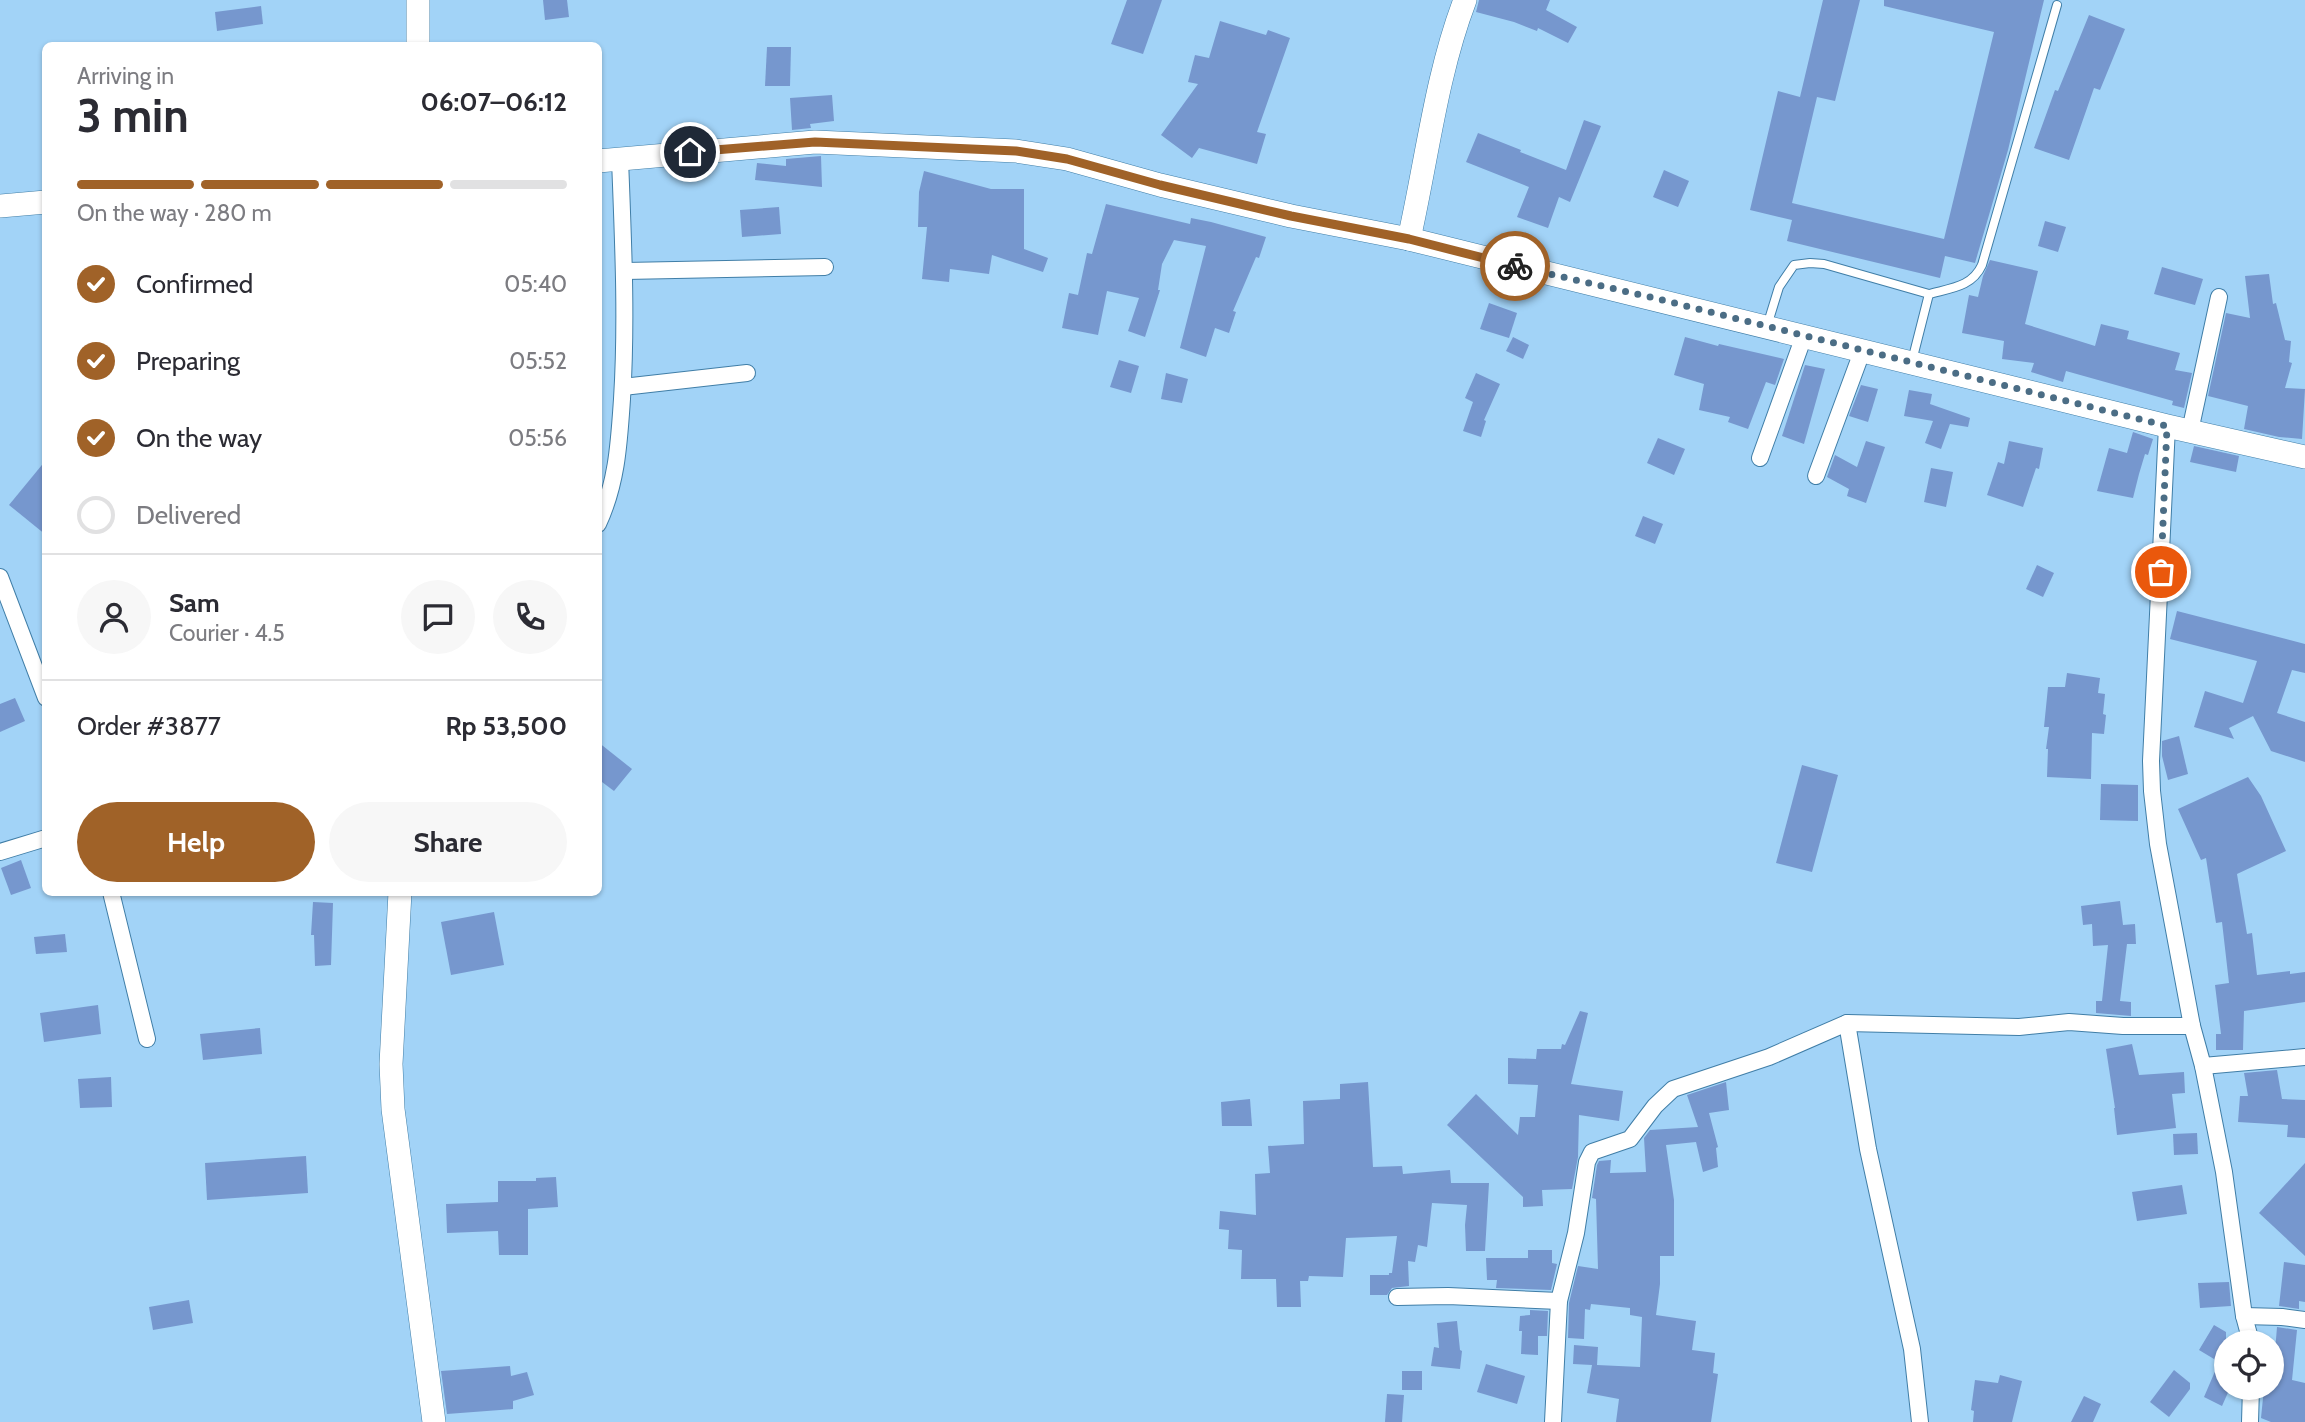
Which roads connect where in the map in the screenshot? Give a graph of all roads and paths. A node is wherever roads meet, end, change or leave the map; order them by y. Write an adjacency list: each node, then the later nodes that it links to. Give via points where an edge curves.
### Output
1 (418, 0): 4 (street)
2 (1465, 0): 8 (street, via 1454,28)
3 (2057, 5): 11 (lane, via 1982,265 1965,285)
4 (418, 42)
5 (609, 160): 8 (street, via 789,144 985,149 1067,159 1186,192); 10 (street)
6 (42, 202): 7 (street)
7 (0, 206)
8 (1409, 239): 13 (street)
9 (825, 267): 10 (street)
10 (625, 271): 18 (street)
11 (1929, 294): 13 (lane, via 1824,264 1794,265 1779,287); 16 (lane)
12 (2219, 297): 19 (street)
13 (1766, 327): 14 (street)
14 (1804, 336): 15 (street); 21 (street)
15 (1863, 349): 16 (street); 22 (street)
16 (1911, 363): 19 (street)
17 (747, 373): 18 (street)
18 (623, 387): 23 (street, via 618,466)
19 (2179, 429): 20 (street); 32 (street, via 2152,735 2152,791)
20 (2305, 457)
21 (1760, 458)
22 (1816, 476)
23 (602, 516)
24 (0, 577): 25 (street)
25 (5, 607): 26 (street)
26 (42, 689)
27 (42, 839): 28 (street)
28 (0, 852)
29 (112, 896): 33 (street)
30 (400, 896): 42 (street, via 393,1109)
31 (1847, 1023): 32 (street); 37 (street, via 1769,1057 1673,1089 1630,1139 1591,1153); 44 (street, via 1868,1149 1912,1349)
32 (2192, 1026): 35 (street)
33 (147, 1039)
34 (2305, 1057): 35 (street)
35 (2203, 1066): 38 (street, via 2224,1172)
36 (1397, 1297): 37 (street)
37 (1559, 1301): 43 (street)
38 (2244, 1316): 39 (street); 40 (street)
39 (2305, 1320)
40 (2248, 1330)
41 (2251, 1400): 45 (street)
42 (434, 1422)
43 (1553, 1422)
44 (1920, 1422)
45 (2250, 1422)

